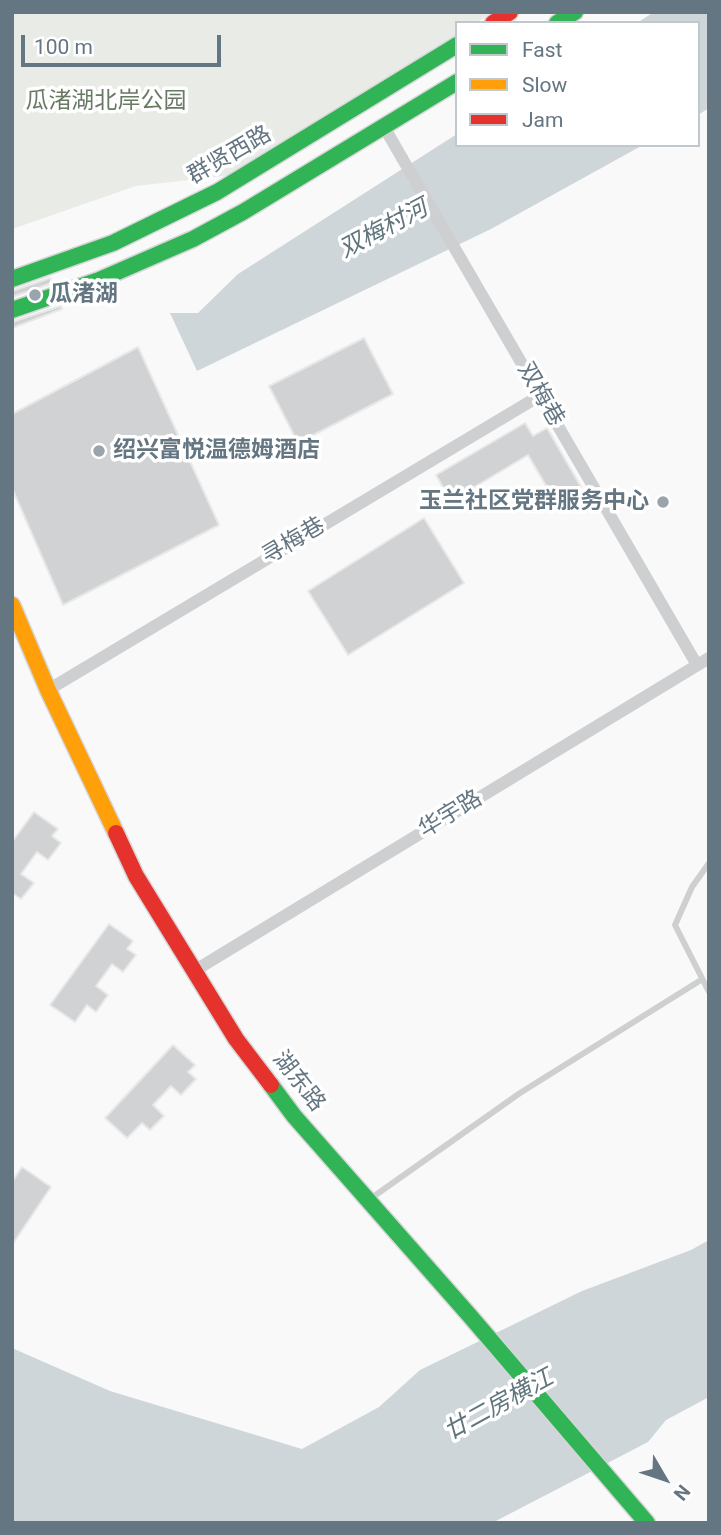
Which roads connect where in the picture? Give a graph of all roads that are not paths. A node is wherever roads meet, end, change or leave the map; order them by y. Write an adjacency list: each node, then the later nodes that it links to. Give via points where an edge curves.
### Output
1 (455, 46): 4 (street, 群贤西路, via 217,192 113,243)
2 (455, 83): 3 (street)
3 (383, 125): 5 (street, via 192,239 99,280); 6 (street, 双梅巷, bridge)
4 (12, 279)
5 (12, 310)
6 (541, 395): 9 (street, 双梅巷); 10 (street, 寻梅巷)
7 (12, 605): 10 (street, 湖东路)
8 (709, 658): 9 (street, 华宇路)
9 (697, 665): 12 (street, 华宇路)
10 (48, 690): 12 (street, 湖东路, via 136,876)
11 (709, 863): 13 (lane, via 675,925)
12 (194, 971): 15 (street, 湖东路, via 277,1094)
13 (701, 980): 14 (lane); 15 (lane, via 520,1093)
14 (709, 992)
15 (368, 1200): 16 (street, 湖东路)
16 (647, 1523)

